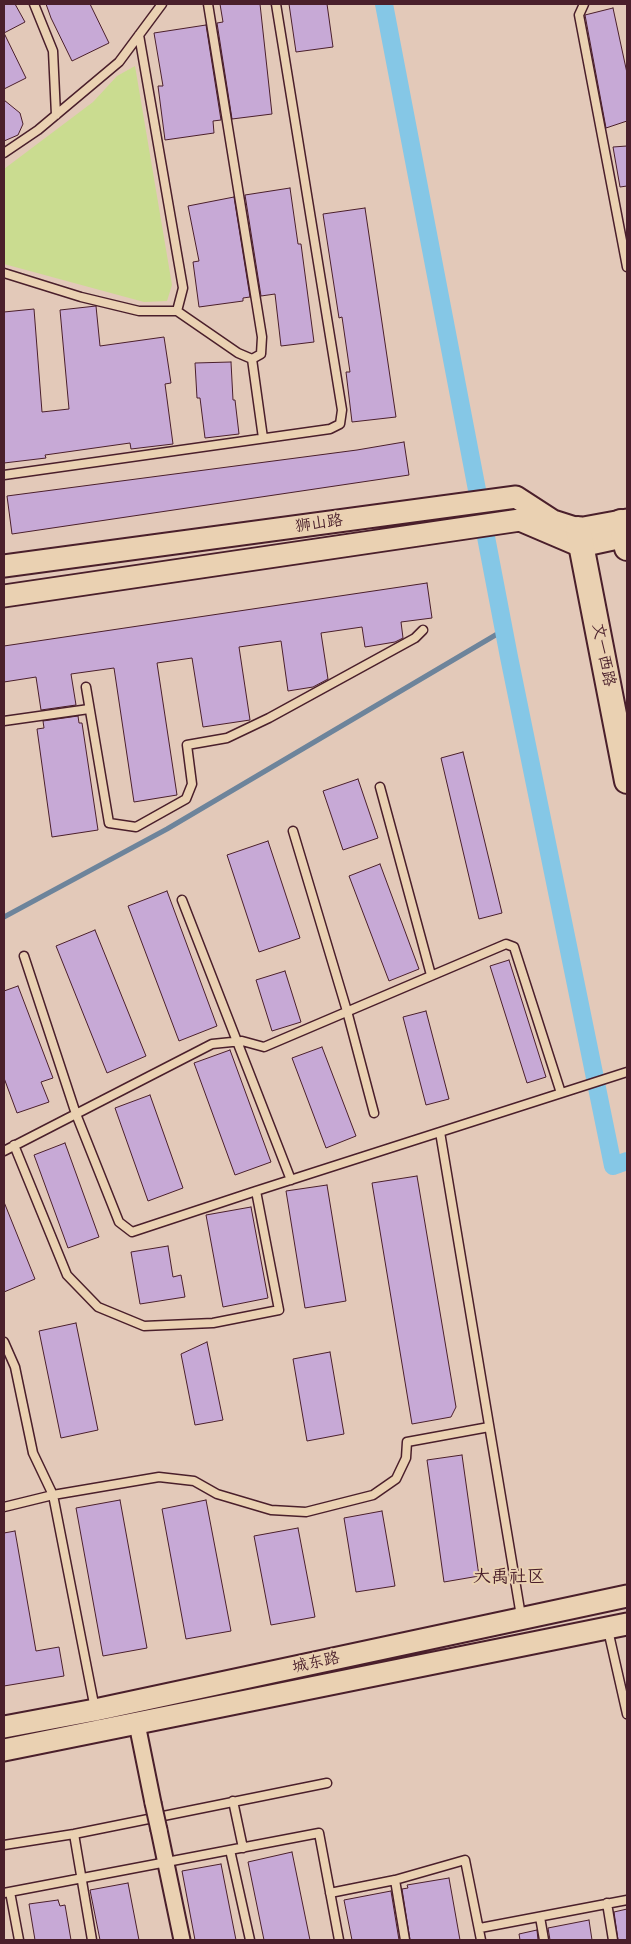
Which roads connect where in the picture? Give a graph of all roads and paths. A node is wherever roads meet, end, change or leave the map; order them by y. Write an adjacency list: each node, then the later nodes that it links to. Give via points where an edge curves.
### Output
1 (34, 4): 7 (lane, via 53,50)
2 (162, 4): 6 (lane)
3 (208, 4): 12 (lane, via 262,337 262,354)
4 (276, 4): 13 (lane, via 342,410 340,424 330,429)
5 (584, 4): 9 (lane, via 578,15)
6 (139, 35): 7 (lane, via 119,62); 11 (lane, via 183,288)
7 (56, 115): 8 (lane)
8 (4, 153)
9 (627, 267)
10 (4, 273): 11 (lane, via 139,311)
11 (177, 311): 12 (lane)
12 (252, 359): 13 (lane)
13 (263, 438): 14 (lane)
14 (4, 475)
15 (625, 532): 16 (street)
16 (580, 538): 17 (street, 狮山路, via 516,498); 18 (street, 狮山路, via 520,520); 23 (main road, 文一西路)
17 (4, 566)
18 (4, 596)
19 (423, 630): 21 (lane, via 415,638 269,718 227,738 187,745 192,784 186,799 136,827 109,823)
20 (86, 687): 21 (lane)
21 (89, 709): 22 (lane)
22 (4, 721)
23 (627, 781)
24 (380, 787): 28 (lane)
25 (293, 831): 29 (lane)
26 (182, 900): 30 (lane)
27 (24, 956): 34 (lane)
28 (431, 975): 29 (lane); 32 (lane, via 506,944 514,947)
29 (347, 1011): 30 (lane, via 264,1047); 33 (lane)
30 (237, 1041): 34 (lane, via 212,1044); 38 (lane)
31 (627, 1072): 32 (lane)
32 (561, 1093): 35 (lane)
33 (374, 1113)
34 (76, 1114): 36 (lane); 39 (lane, via 119,1222 132,1232)
35 (440, 1132): 38 (lane); 41 (lane)
36 (14, 1145): 37 (lane); 39 (lane, via 67,1276 98,1307 144,1326 213,1324 279,1310)
37 (4, 1150)
38 (291, 1180): 39 (lane)
39 (256, 1191)
40 (4, 1342): 42 (lane, via 14,1366 33,1453)
41 (489, 1427): 42 (lane, via 407,1442 406,1458 396,1478 380,1490 372,1495 306,1512 271,1510 217,1494 194,1481 159,1477); 45 (lane)
42 (53, 1495): 43 (lane); 47 (lane)
43 (4, 1507)
44 (627, 1596): 45 (street, 城东路)
45 (522, 1618): 47 (street, 城东路)
46 (618, 1626): 48 (lane); 49 (street, 城东路)
47 (95, 1710): 50 (street, 城东路)
48 (627, 1714)
49 (137, 1724): 51 (street, 城东路); 58 (street, bridge)
50 (4, 1727)
51 (4, 1750)
52 (327, 1782): 53 (lane)
53 (233, 1801): 54 (lane); 56 (lane)
54 (74, 1834): 55 (lane); 59 (lane)
55 (4, 1845)
56 (243, 1848): 57 (lane); 62 (lane, via 319,1833)
57 (230, 1850): 58 (lane); 70 (lane)
58 (166, 1863): 59 (lane); 69 (street)
59 (81, 1878): 61 (lane); 68 (lane)
60 (395, 1880): 62 (lane); 66 (lane, via 465,1860); 72 (lane)
61 (7, 1892): 67 (lane)
62 (330, 1893): 71 (lane)
63 (627, 1900): 64 (lane)
64 (607, 1903): 65 (lane); 75 (lane)
65 (540, 1917): 66 (lane); 74 (lane)
66 (480, 1928): 73 (lane)
67 (19, 1940)
68 (92, 1940)
69 (182, 1940)
70 (250, 1940)
71 (339, 1940)
72 (405, 1940)
73 (482, 1940)
74 (544, 1940)
75 (613, 1940)

